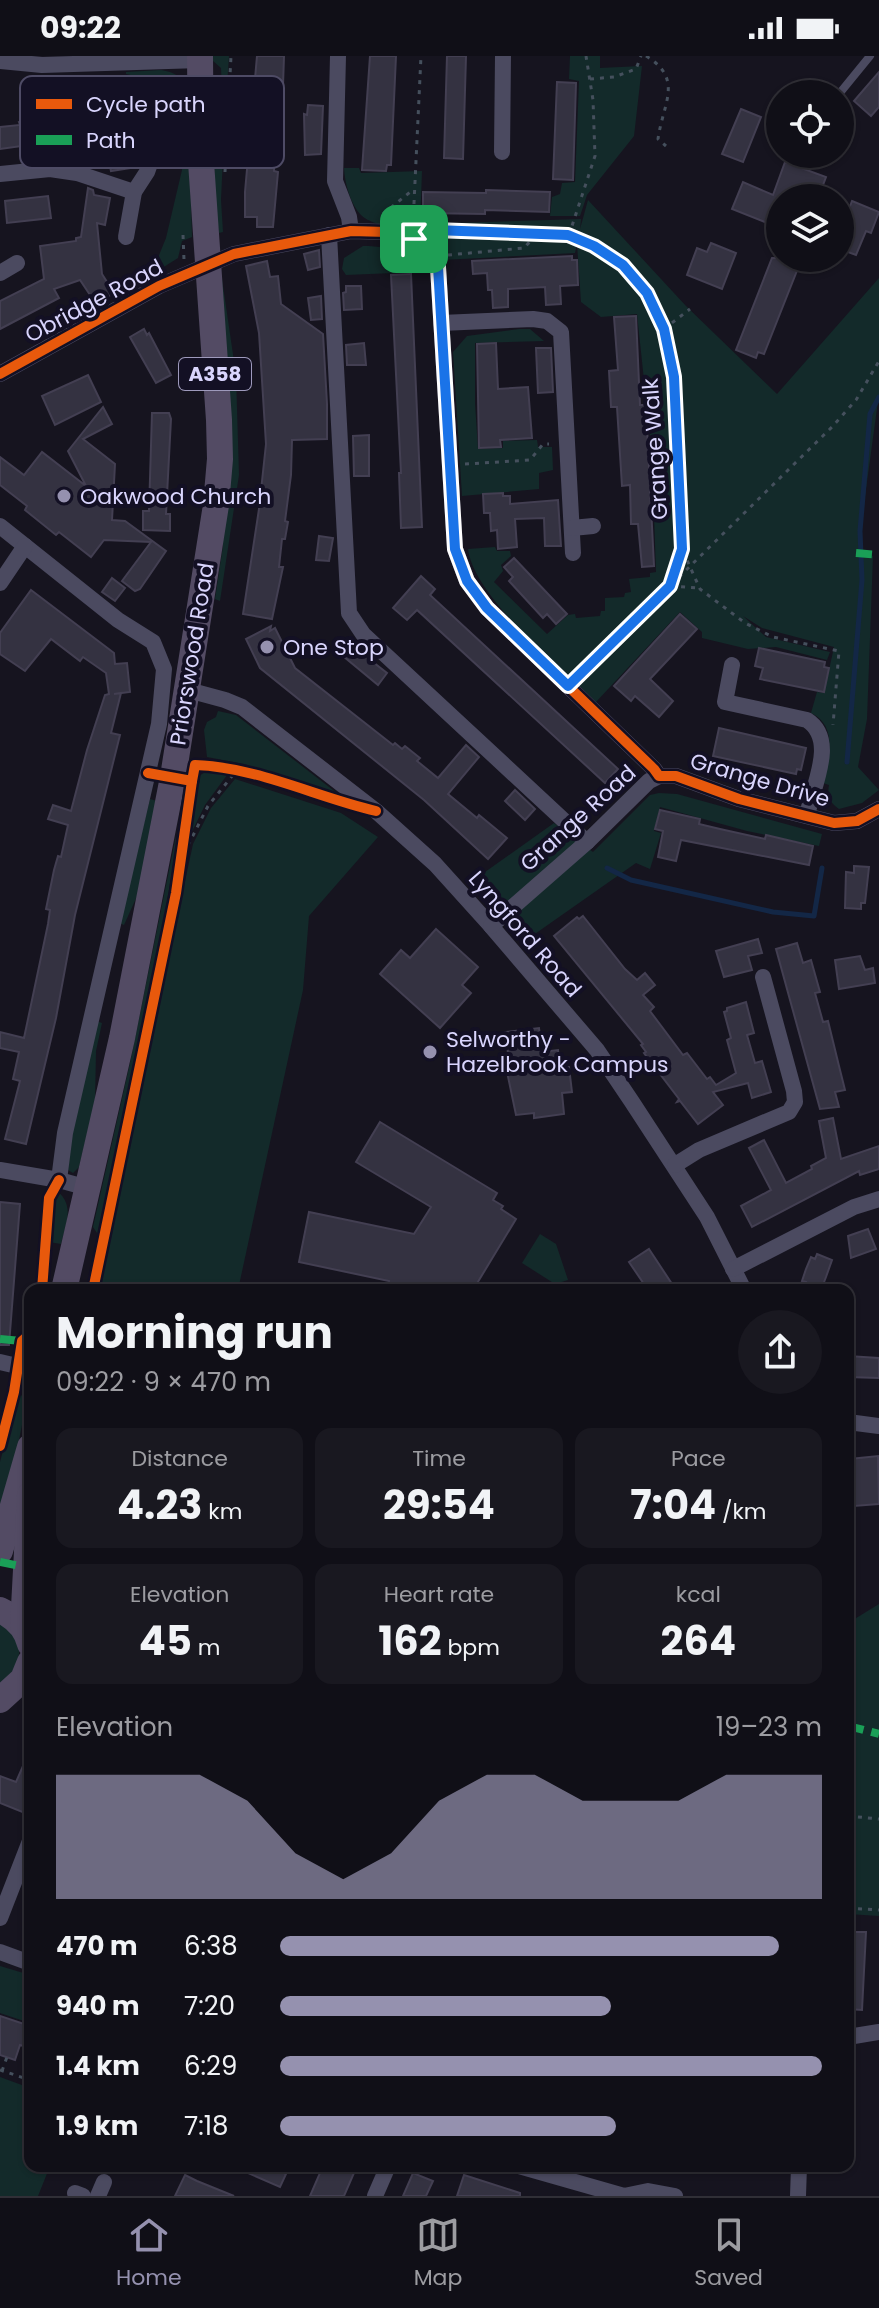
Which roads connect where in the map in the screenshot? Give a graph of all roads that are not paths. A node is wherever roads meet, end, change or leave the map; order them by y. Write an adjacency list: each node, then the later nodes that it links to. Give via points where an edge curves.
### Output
1 (338, 56): 12 (street, via 335,181)
2 (503, 56): 7 (street)
3 (870, 56): 6 (lane)
4 (200, 58): 5 (street, via 42,65)
5 (0, 61)
6 (850, 80)
7 (502, 152)
8 (148, 168): 11 (street)
9 (201, 168): 16 (main road, Priorswood Road / A358)
10 (0, 174): 11 (street, via 50,169)
11 (134, 192): 14 (street)
12 (356, 231): 13 (street); 18 (street, Grange Drive, via 405,235 432,258 438,267)
13 (329, 235): 16 (street, via 234,254); 31 (street, via 349,613 363,634)
14 (126, 237)
15 (17, 263): 17 (street)
16 (208, 266): 19 (street, Obridge Road, via 159,286); 27 (main road, Priorswood Road / A358, via 220,459)
17 (0, 273)
18 (441, 323): 22 (street, via 533,319 561,332); 28 (street, Grange Drive, via 455,549 467,581 496,617)
19 (0, 374)
20 (0, 526): 23 (street)
21 (593, 526): 22 (street)
22 (572, 528): 24 (street)
23 (25, 546): 25 (street); 36 (street, Priorswood Road, via 153,642 164,669 159,724 65,1133)
24 (573, 553)
25 (0, 583)
26 (732, 665): 29 (street, via 725,702 807,720 821,735)
27 (188, 690): 32 (street, Lyngford Road, via 242,707 300,751 435,864); 37 (main road, Priorswood Road / A358)
28 (659, 776): 29 (street, Grange Drive, via 676,776); 31 (street, Grange Road)
29 (807, 816): 30 (street, Grange Drive, via 834,823)
30 (877, 817)
31 (587, 842): 32 (street, Grange Road)
32 (491, 926): 34 (street, Lyngford Road, via 597,1050)
33 (763, 977): 34 (street, via 795,1102 789,1112)
34 (675, 1165): 39 (street, Lyngford Road)
35 (0, 1170): 36 (street)
36 (59, 1180): 37 (street)
37 (88, 1188): 40 (main road, Priorswood Road / A358)
38 (879, 1199): 39 (street)
39 (733, 1269): 41 (street, Lyngford Road)
40 (65, 1284)
41 (741, 1284)
42 (0, 1362): 43 (street)
43 (24, 1368)
44 (854, 1423): 45 (street)
45 (879, 1426)
46 (24, 1468): 47 (main road)
47 (0, 1551)
48 (0, 1610): 49 (main road)
49 (24, 1632)
50 (24, 1677): 51 (main road)
51 (10, 1695)
52 (24, 1844): 53 (street)
53 (0, 1918)
54 (0, 1952): 55 (street)
55 (24, 1961)
56 (879, 2032): 57 (street)
57 (854, 2036)
58 (385, 2172): 61 (street)
59 (540, 2172): 62 (street, via 624,2196 648,2191)
60 (799, 2172): 63 (street)
61 (375, 2196)
62 (675, 2196)
63 (798, 2196)

